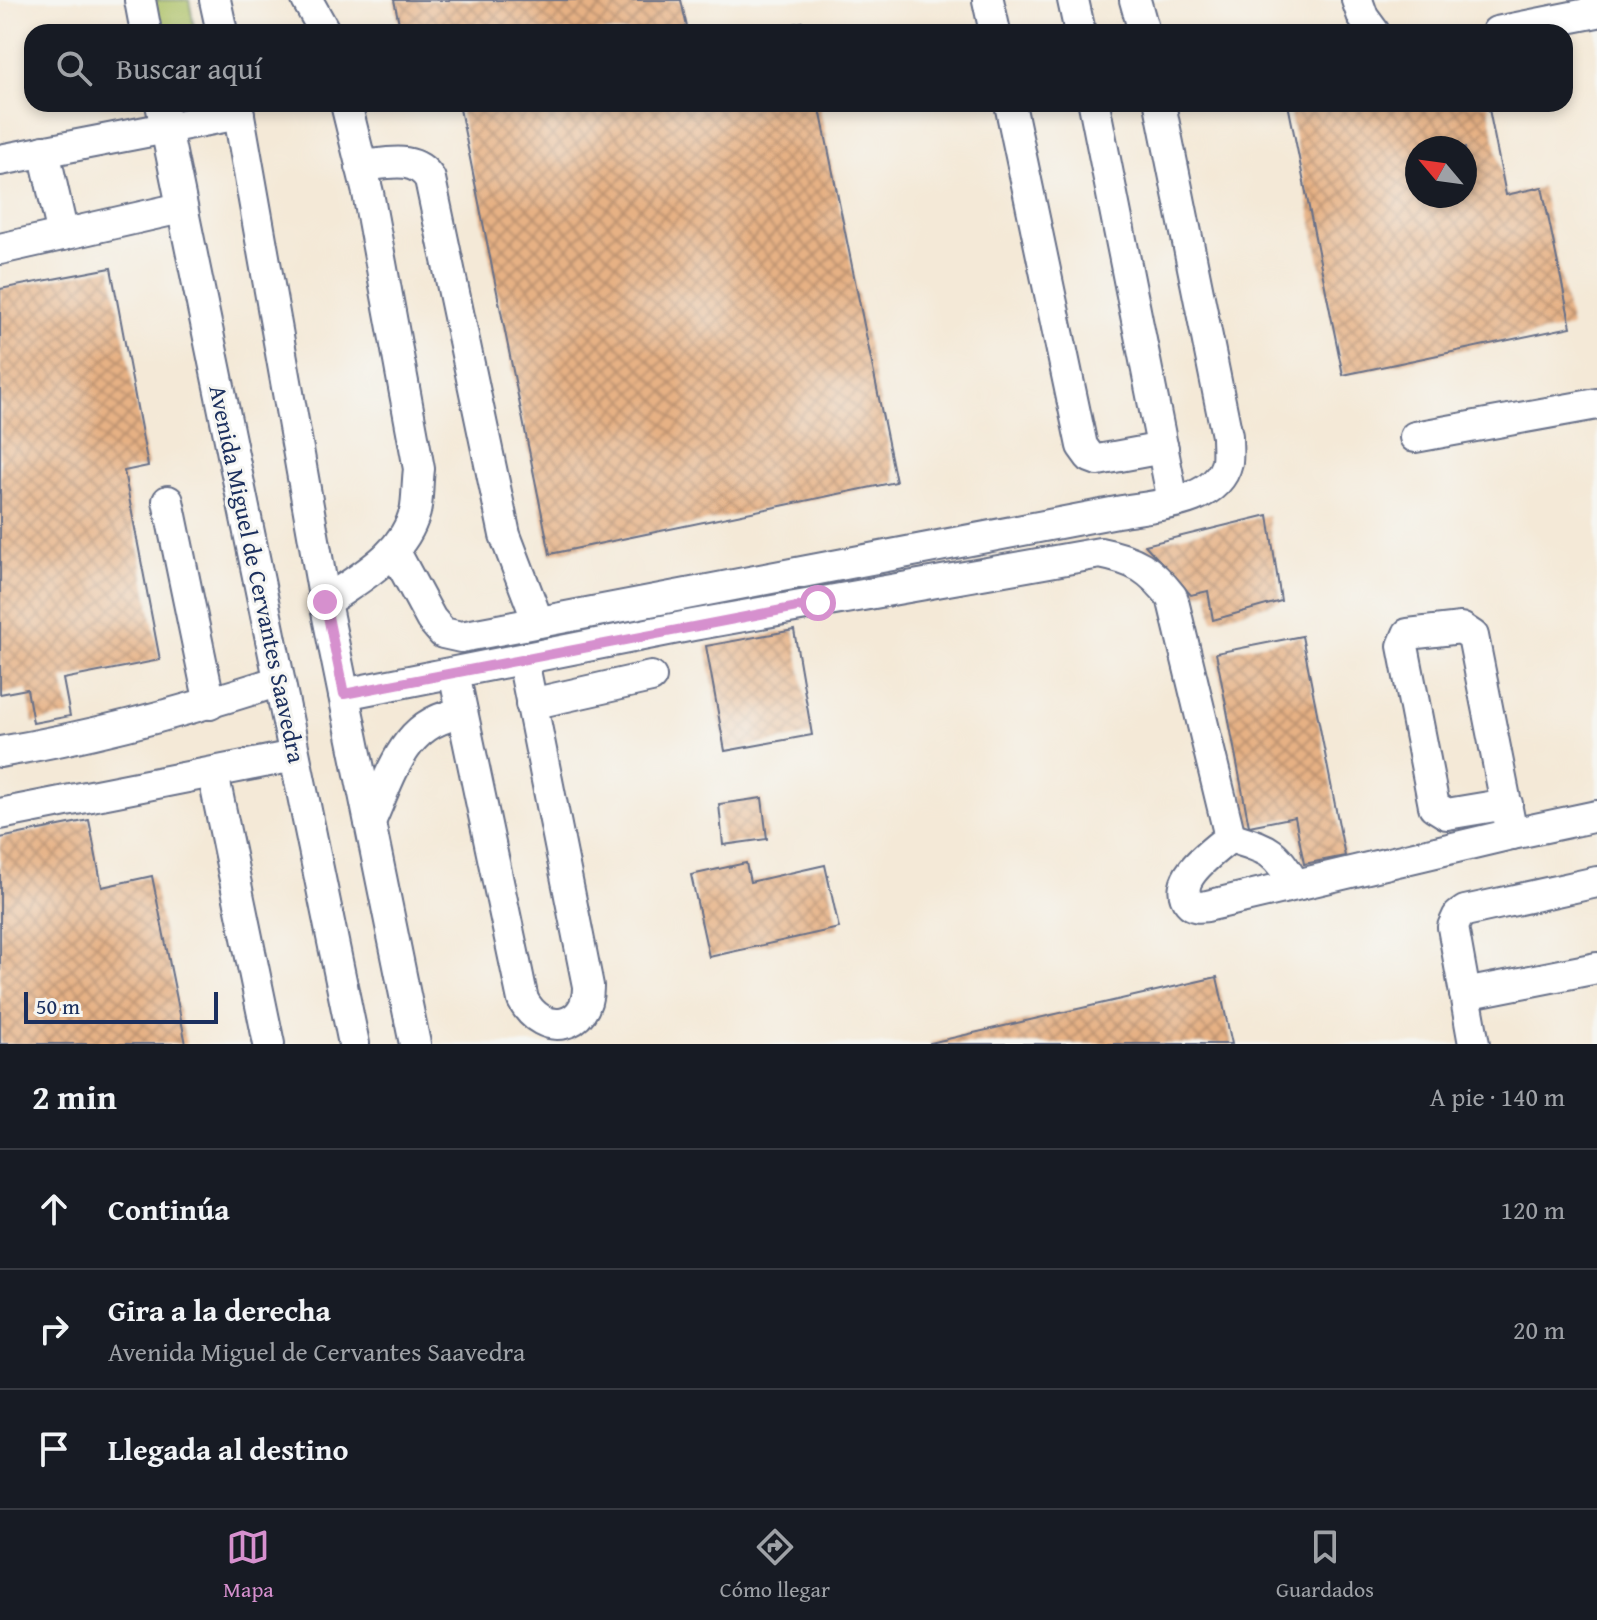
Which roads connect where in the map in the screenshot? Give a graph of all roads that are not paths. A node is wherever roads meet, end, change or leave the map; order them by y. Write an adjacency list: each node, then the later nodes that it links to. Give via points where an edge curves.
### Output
1 (140, 0): 9 (street)
2 (215, 0): 10 (street)
3 (307, 0): 11 (street)
4 (988, 0): 12 (street)
5 (1073, 0): 13 (street)
6 (1135, 0): 14 (street)
7 (1357, 0): 15 (street)
8 (1597, 12): 16 (street)
9 (144, 24)
10 (220, 24)
11 (320, 24)
12 (993, 24)
13 (1078, 24)
14 (1142, 24)
15 (1368, 24)
16 (1537, 24)
17 (206, 112): 23 (street)
18 (239, 112): 36 (street)
19 (348, 112): 26 (street)
20 (1012, 112): 32 (street, via 1082,446 1098,460)
21 (1096, 112): 32 (street)
22 (1162, 112): 34 (street, via 1227,436 1227,460 1211,488)
23 (163, 116): 24 (street); 27 (street, Avenida Miguel de Cervantes Saavedra)
24 (44, 151): 25 (street); 28 (street)
25 (0, 160)
26 (361, 166): 35 (street, via 419,469 415,511); 37 (street, via 414,163 430,179 505,535)
27 (181, 208): 28 (street); 41 (street, Avenida Miguel de Cervantes Saavedra)
28 (63, 235): 29 (street)
29 (0, 249)
30 (1597, 404): 31 (street)
31 (1415, 437)
32 (1163, 448): 34 (street)
33 (168, 501): 43 (street)
34 (1173, 501): 37 (street)
35 (395, 552): 36 (street); 37 (street, via 443,633 461,637)
36 (325, 602): 42 (street)
37 (538, 622)
38 (523, 660): 39 (street); 44 (street); 54 (street, via 1073,556 1100,553 1124,558 1157,577 1172,597)
39 (454, 673): 42 (street); 45 (street)
40 (651, 677): 44 (street)
41 (279, 681): 43 (street); 47 (street, Avenida Miguel de Cervantes Saavedra)
42 (344, 694): 52 (street)
43 (210, 704): 46 (street)
44 (531, 704): 45 (street, via 588,986 588,1000 577,1017 551,1024 533,1016 523,1000)
45 (462, 714): 52 (street, via 435,718 412,737)
46 (0, 752)
47 (294, 756): 48 (street); 60 (street, Avenida Miguel de Cervantes Saavedra)
48 (213, 773): 50 (street); 59 (street)
49 (1507, 804): 49 (street, via 1473,636 1461,628 1408,634 1403,646 1434,806 1447,814); 53 (street)
50 (0, 814)
51 (1597, 816): 53 (street)
52 (370, 822): 61 (street)
53 (1512, 834): 56 (street)
54 (1230, 837): 56 (street, via 1281,860); 56 (street, via 1190,872 1185,892 1193,905)
55 (1597, 882): 58 (street, via 1458,916 1453,927)
56 (1294, 884)
57 (1597, 968): 58 (street)
58 (1465, 994): 62 (street)
59 (269, 1044)
60 (354, 1044)
61 (415, 1044)
62 (1474, 1044)

